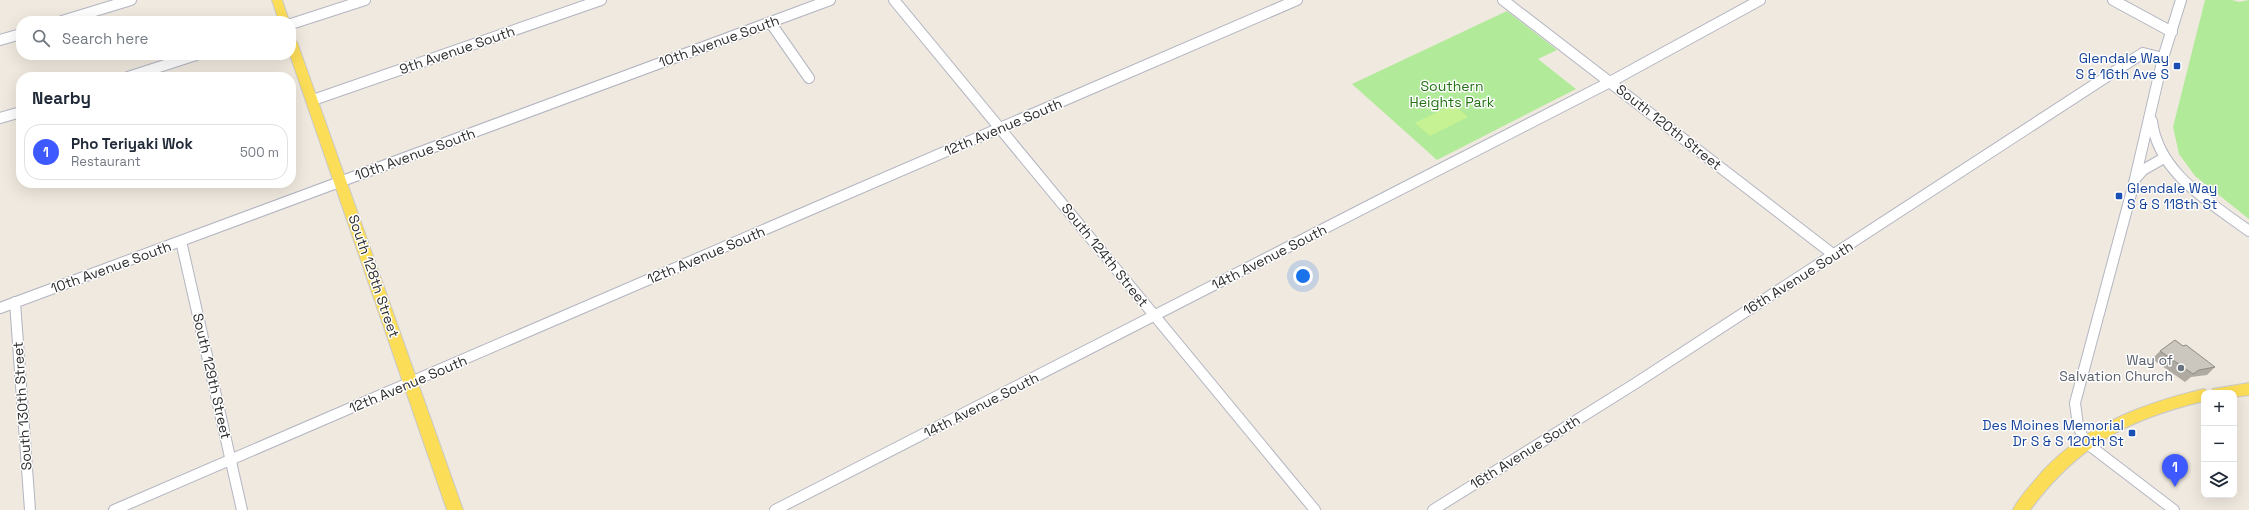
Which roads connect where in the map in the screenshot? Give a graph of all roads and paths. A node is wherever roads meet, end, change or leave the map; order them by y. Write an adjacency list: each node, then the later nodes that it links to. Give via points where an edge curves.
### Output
1 (131, 0): 12 (street)
2 (277, 0): 13 (main road)
3 (365, 0): 14 (street)
4 (601, 0): 25 (street, 9th Avenue South)
5 (830, 0): 15 (street, 10th Avenue South)
6 (894, 0): 29 (street, South 124th Street)
7 (1297, 0): 29 (street, 12th Avenue South)
8 (1504, 0): 24 (street, South 120th Street)
9 (1760, 0): 24 (street, 14th Avenue South)
10 (2113, 0): 16 (street)
11 (2181, 0): 16 (street)
12 (78, 16)
13 (282, 16)
14 (296, 22)
15 (770, 22): 23 (street); 32 (street, 10th Avenue South)
16 (2172, 32): 20 (street)
17 (16, 35): 18 (street)
18 (0, 40)
19 (296, 55): 25 (main road, South 128th Street)
20 (2163, 58): 26 (street); 35 (street, 16th Avenue South, via 2143,53)
21 (181, 60): 22 (street)
22 (143, 72)
23 (809, 78)
24 (1610, 82): 35 (street, South 120th Street); 38 (street, 14th Avenue South)
25 (313, 100): 32 (main road, South 128th Street)
26 (2154, 103): 30 (street, via 2154,137); 31 (street)
27 (16, 113): 28 (street)
28 (0, 118)
29 (1000, 128): 38 (street, South 124th Street); 39 (street, 12th Avenue South)
30 (2164, 158): 31 (street, via 2143,170); 33 (street, via 2182,177)
31 (2135, 179): 43 (street, via 2075,397 2074,410 2078,432)
32 (340, 181): 34 (street, 10th Avenue South); 39 (main road, South 128th Street)
33 (2249, 231)
34 (181, 242): 36 (street, 10th Avenue South); 44 (street, South 129th Street)
35 (1834, 255): 51 (street, 16th Avenue South)
36 (15, 302): 37 (street, 10th Avenue South); 45 (street, South 130th Street)
37 (0, 308)
38 (1155, 316): 49 (street, 14th Avenue South); 50 (street, South 124th Street)
39 (411, 383): 44 (street, 12th Avenue South); 48 (main road, South 128th Street)
40 (2249, 389): 41 (main road)
41 (2237, 391)
42 (2201, 396): 43 (main road, via 2154,409)
43 (2085, 442): 52 (main road, via 2054,470); 53 (street)
44 (231, 460): 46 (street, 12th Avenue South); 47 (street, South 129th Street)
45 (30, 510)
46 (114, 510)
47 (242, 510)
48 (455, 510)
49 (775, 510)
50 (1315, 510)
51 (1433, 510)
52 (2021, 510)
53 (2174, 510)

